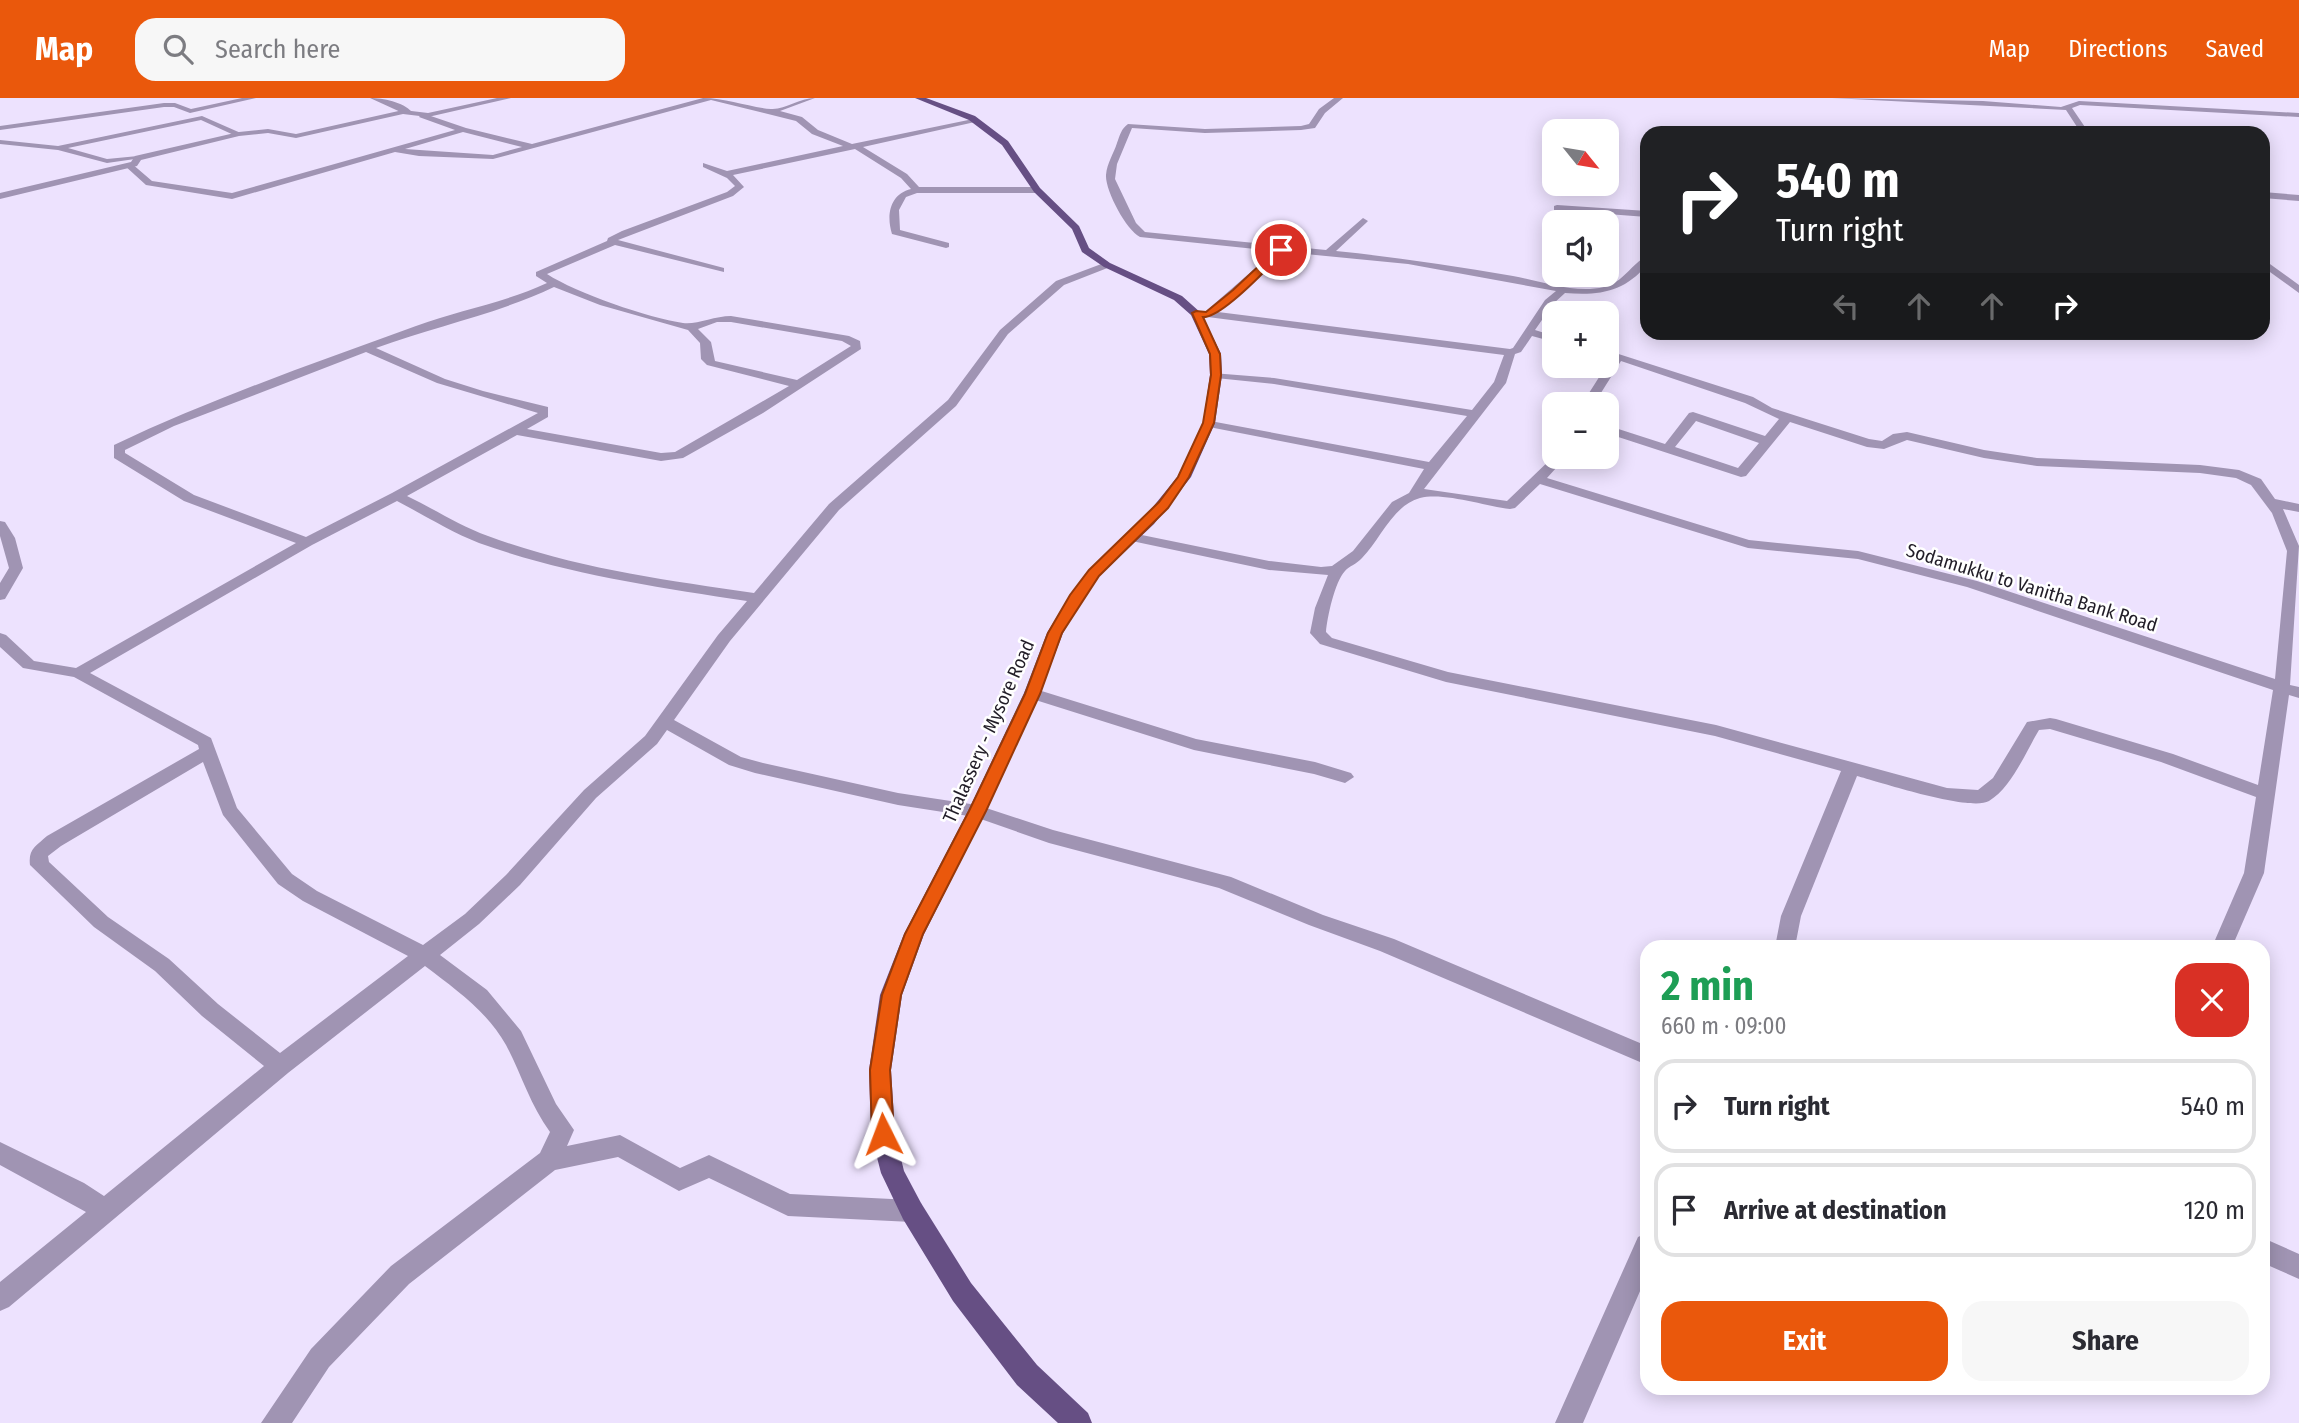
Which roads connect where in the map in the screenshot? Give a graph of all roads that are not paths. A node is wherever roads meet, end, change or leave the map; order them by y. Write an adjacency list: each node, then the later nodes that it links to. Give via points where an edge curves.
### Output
1 (252, 98): 9 (street)
2 (374, 98): 11 (street)
3 (507, 98): 12 (street)
4 (811, 98): 10 (street)
5 (919, 98): 15 (main road)
6 (1339, 98): 39 (street, via 1312,126 1301,128 1205,131 1132,125 1126,129 1108,173 1118,202 1138,234)
7 (1836, 98): 8 (street)
8 (2068, 109): 13 (street, via 2079,103); 16 (street)
9 (188, 110): 14 (street); 17 (street, via 164,105)
10 (774, 111): 21 (street, via 711,98); 22 (street)
11 (408, 112): 12 (street); 19 (street, via 296,136 276,131)
12 (422, 115): 18 (street)
13 (2299, 115)
14 (202, 118): 19 (street); 23 (street)
15 (975, 120): 22 (street); 30 (main road, via 1005,143)
16 (2080, 126)
17 (0, 128)
18 (463, 130): 21 (street); 24 (street)
19 (239, 134): 25 (street)
20 (0, 142): 23 (street)
21 (534, 146): 24 (street, via 485,158)
22 (854, 147): 28 (street); 29 (street, via 904,176)
23 (58, 148): 25 (street, via 107,162)
24 (395, 150): 26 (street, via 232,197 149,183)
25 (138, 158): 26 (street)
26 (128, 165): 31 (street)
27 (706, 165): 28 (street)
28 (726, 174): 37 (street, via 738,182 736,191 625,233 611,240)
29 (916, 190): 30 (street); 38 (street, via 902,194 894,204 895,232)
30 (1037, 190): 41 (main road, via 1076,228 1086,250)
31 (0, 196)
32 (2270, 196): 33 (street)
33 (2299, 198)
34 (1557, 208): 35 (street)
35 (1640, 214)
36 (1363, 221): 40 (street)
37 (614, 242): 44 (street); 45 (street, via 540,274)
38 (946, 245)
39 (1281, 250): 40 (street); 48 (street, via 1236,292)
40 (1327, 254): 46 (street, via 1409,261)
41 (1107, 265): 48 (main road); 76 (street, via 1060,283 1013,323 952,403 834,507)
42 (2270, 267): 47 (street)
43 (1640, 268): 46 (street, via 1631,279 1596,293)
44 (719, 270)
45 (554, 283): 49 (street, via 628,311); 52 (street, via 522,299 423,327)
46 (1563, 290): 50 (street, via 1549,302)
47 (2299, 290)
48 (1202, 314): 53 (street); 55 (main road, Thalassery - Mysore Road, via 1215,354)
49 (691, 327): 56 (street, via 705,342 711,363); 56 (street, via 731,319 819,332 856,343 857,347)
50 (1530, 332): 51 (street); 53 (street, via 1517,350)
51 (1542, 336)
52 (369, 349): 60 (street, via 441,381 544,410); 73 (street, via 170,423 118,448 119,455 189,498)
53 (1510, 352): 57 (street, via 1500,383)
54 (1619, 357): 58 (street)
55 (1216, 375): 57 (street); 59 (main road, Thalassery - Mysore Road)
56 (797, 384): 60 (street, via 678,455 661,457)
57 (1476, 414): 64 (street)
58 (1788, 416): 62 (street); 69 (street, via 1867,443 1884,445 1907,436 2038,463 2239,474 2256,482)
59 (1209, 423): 64 (street); 72 (main road, Thalassery - Mysore Road, via 1184,477)
60 (516, 431): 67 (street)
61 (1619, 433): 63 (street)
62 (1767, 441): 63 (street, via 1741,473); 63 (street, via 1693,416)
63 (1667, 450)
64 (1432, 467): 68 (street)
65 (1548, 469): 66 (street)
66 (1538, 479): 68 (street, via 1510,505 1429,493); 79 (street, Sodamukku to Vanitha Bank Road, via 1748,544 1858,555 1972,584)
67 (397, 496): 73 (street); 76 (street, via 482,539 567,565)
68 (1413, 496): 74 (street, via 1399,503 1355,556)
69 (2271, 502): 70 (street); 79 (street, via 2294,551)
70 (2299, 508)
71 (0, 525): 75 (street, via 16,568)
72 (1132, 537): 74 (street, via 1304,570); 81 (main road, Thalassery - Mysore Road, via 1077,595 1055,633)
73 (307, 542): 78 (street)
74 (1337, 570): 84 (street, via 1318,620 1318,633 1326,641 1446,677 1716,731)
75 (0, 596)
76 (759, 598): 82 (street)
77 (0, 638): 78 (street, via 29,665)
78 (78, 673): 83 (street, via 205,742)
79 (2282, 687): 80 (street, Sodamukku to Vanitha Bank Road); 86 (street)
80 (2299, 693)
81 (1032, 694): 85 (street, via 1194,744); 87 (main road, Thalassery - Mysore Road)
82 (664, 721): 87 (street, via 735,761 761,769); 90 (street, via 651,740 590,794 513,880)
83 (208, 751): 90 (street, via 229,810 285,878 310,896); 92 (street, via 54,841 38,854 40,864 101,922 162,965)
84 (1851, 768): 86 (street, via 1947,794 1982,797 1999,782 2033,726 2050,723); 88 (street, via 1791,916)
85 (1345, 777)
86 (2266, 794): 89 (street, via 2254,873)
87 (977, 811): 91 (street, via 1224,882 1387,945); 96 (main road, Thalassery - Mysore Road, via 914,934 891,995 880,1070 883,1134 893,1173)
88 (1786, 940)
89 (2225, 940)
90 (426, 956): 92 (street); 94 (street, via 480,996 513,1037 548,1111 562,1130)
91 (1640, 1053)
92 (280, 1066): 95 (street)
93 (0, 1153): 95 (street)
94 (549, 1160): 96 (street, via 621,1146 678,1180 709,1166 788,1205); 101 (street, via 400,1275 320,1358)
95 (106, 1211): 100 (street)
96 (912, 1211): 102 (main road, Thalassery - Mysore Road, via 962,1292 1027,1375)
97 (2270, 1253): 99 (street)
98 (1640, 1261): 103 (street)
99 (2299, 1267)
100 (0, 1298)
101 (275, 1423)
102 (1078, 1423)
103 (1569, 1423)

